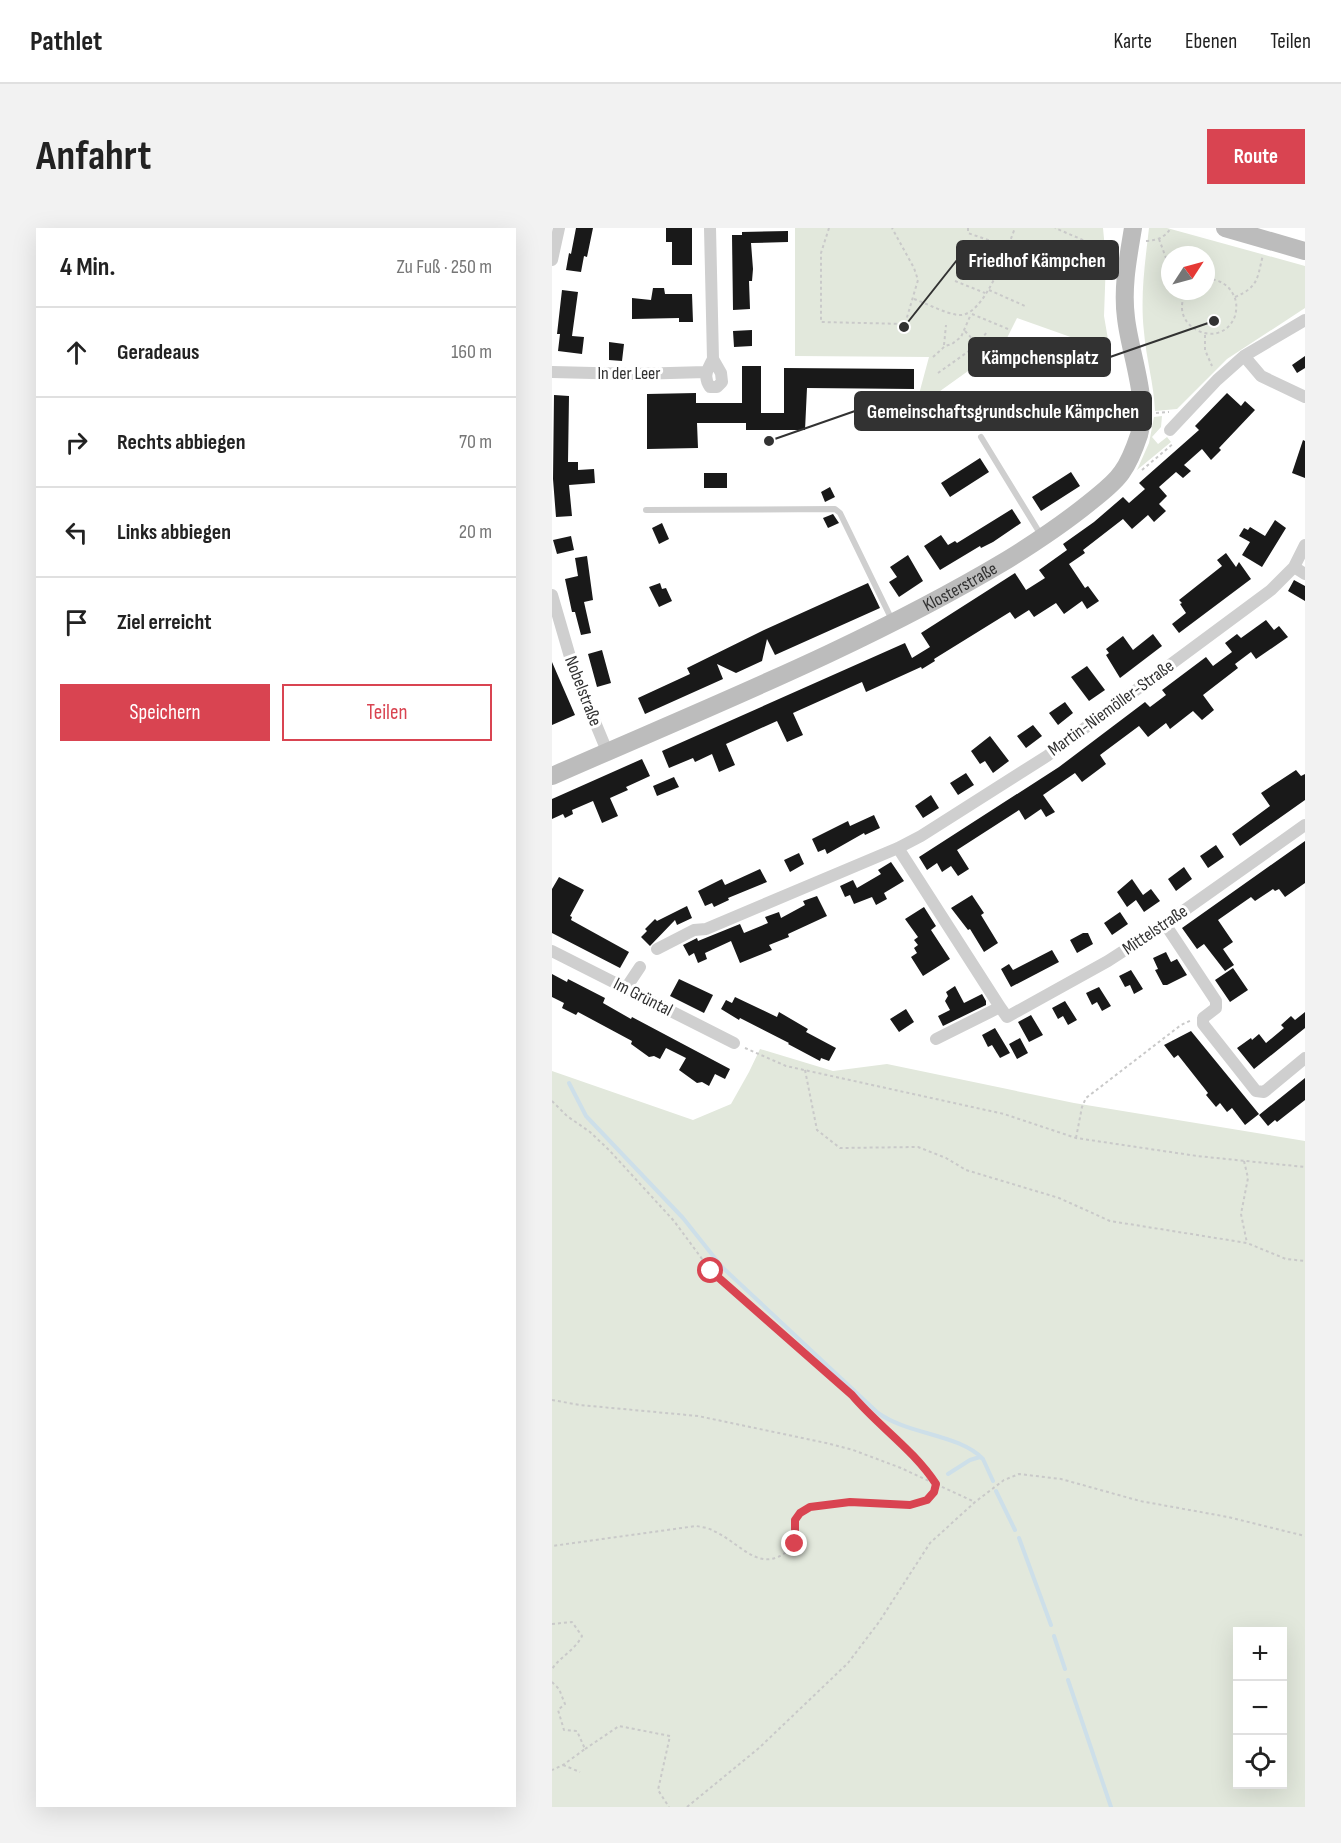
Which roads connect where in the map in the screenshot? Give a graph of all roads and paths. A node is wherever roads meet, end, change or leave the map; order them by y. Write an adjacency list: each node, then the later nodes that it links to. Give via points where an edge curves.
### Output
1 (559, 228): 16 (street)
2 (710, 228): 36 (street)
3 (829, 228): 22 (path, via 821,253 821,322 905,324)
4 (892, 228): 22 (path, via 918,280)
5 (968, 228): 14 (path, via 968,233)
6 (1015, 228): 14 (path)
7 (1054, 228): 14 (path, via 1090,243 1079,272)
8 (1171, 228): 11 (path)
9 (1225, 228): 12 (main road)
10 (1133, 233): 11 (path, via 1147,241); 43 (main road, Klosterstraße, via 1125,276 1125,317 1139,384)
11 (1159, 239): 13 (path)
12 (1268, 240): 15 (main road); 21 (path, via 1256,282)
13 (1162, 246)
14 (1007, 247): 19 (path)
15 (1305, 251)
16 (552, 260)
17 (955, 281): 20 (path)
18 (1215, 281): 21 (path, via 1223,282)
19 (989, 290): 20 (path); 24 (path)
20 (986, 293): 25 (path)
21 (1235, 297): 31 (path, via 1233,320 1221,331)
22 (913, 298): 25 (path, via 959,315)
23 (1183, 300): 31 (path, via 1185,320)
24 (1024, 306)
25 (970, 313): 28 (path); 29 (path)
26 (1305, 320): 34 (street)
27 (946, 325): 33 (path)
28 (1008, 329)
29 (965, 331): 32 (path); 33 (path)
30 (987, 332): 32 (path)
31 (1205, 334): 40 (path, via 1205,350)
32 (977, 344): 39 (path)
33 (945, 346): 35 (path)
34 (1244, 356): 40 (street); 41 (street, via 1262,376)
35 (933, 357)
36 (713, 360): 38 (street); 38 (street, via 722,382 710,387)
37 (552, 372): 38 (street, In der Leer)
38 (706, 372)
39 (938, 373)
40 (1217, 380): 42 (street)
41 (1305, 397)
42 (1188, 411): 43 (path); 44 (street)
43 (1141, 415): 46 (main road, Klosterstraße, via 1140,432)
44 (1173, 435): 46 (path, via 1139,473)
45 (981, 437): 48 (lane)
46 (1122, 472): 48 (main road, Klosterstraße, via 1106,490)
47 (646, 510): 53 (lane, via 835,509)
48 (1043, 538): 53 (main road, Klosterstraße)
49 (1305, 545): 50 (street, Martin-Niemöller-Straße)
50 (1294, 567): 51 (street); 57 (street, Martin-Niemöller-Straße, via 1271,590 1047,756)
51 (1305, 574)
52 (552, 595): 54 (street, Nobelstraße, via 575,675)
53 (894, 623): 54 (main road, Klosterstraße)
54 (607, 751): 55 (main road, Klosterstraße)
55 (552, 776)
56 (1305, 825): 58 (street, Mittelstraße)
57 (898, 848): 59 (street, Martin-Niemöller-Straße, via 706,929 694,930); 63 (street)
58 (1165, 924): 63 (street, Mittelstraße, via 1007,1017); 64 (street, via 1216,1001 1216,1008 1203,1018)
59 (657, 949)
60 (552, 951): 62 (street, Im Grüntal)
61 (640, 967): 62 (street)
62 (626, 988): 66 (street, Im Grüntal)
63 (1000, 1007): 65 (street)
64 (1203, 1024): 67 (street, via 1256,1090 1264,1092); 70 (path, via 1192,1020 1181,1025 1086,1098)
65 (936, 1039)
66 (734, 1043): 68 (path, via 786,1066)
67 (1305, 1058)
68 (805, 1070): 70 (path, via 1004,1114); 73 (path, via 817,1130 840,1148 918,1147 966,1170 1059,1198 1110,1221)
69 (552, 1101): 76 (path, via 609,1150 674,1221 711,1271 852,1395)
70 (1076, 1138): 71 (path)
71 (1244, 1161): 72 (path); 73 (path, via 1248,1178 1241,1214)
72 (1305, 1167)
73 (1247, 1243): 74 (path, via 1286,1259)
74 (1305, 1261)
75 (552, 1400): 76 (path, via 698,1416 816,1440 854,1450)
76 (936, 1484): 77 (path); 79 (path, via 927,1500 910,1505 850,1502 810,1507 795,1520 795,1544 772,1559 750,1555 715,1531 696,1526)
77 (975, 1502): 78 (path, via 1019,1474 1061,1479 1140,1501); 88 (path, via 930,1543 848,1663 766,1741)
78 (1305, 1536)
79 (552, 1546)
80 (552, 1624): 81 (path, via 572,1622 582,1636 577,1646)
81 (552, 1669)
82 (552, 1682): 83 (path, via 565,1704 558,1710 564,1730 577,1731)
83 (585, 1749): 84 (path); 87 (path, via 619,1726 670,1736 658,1790)
84 (563, 1765): 85 (path); 86 (path)
85 (552, 1770)
86 (580, 1772)
87 (669, 1807)
88 (687, 1807)

